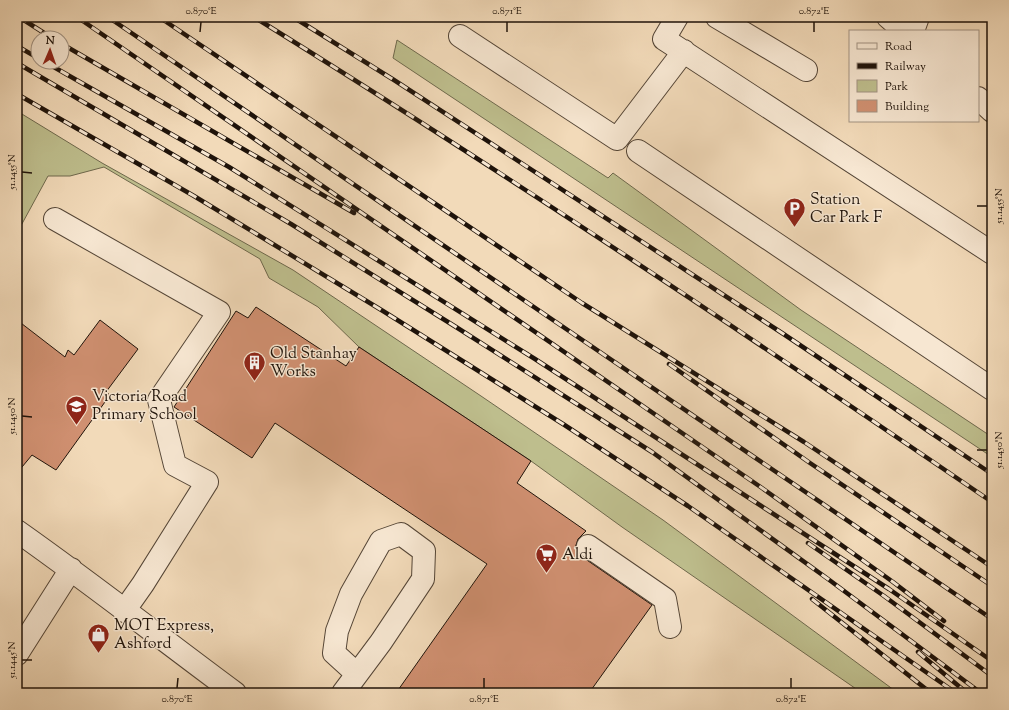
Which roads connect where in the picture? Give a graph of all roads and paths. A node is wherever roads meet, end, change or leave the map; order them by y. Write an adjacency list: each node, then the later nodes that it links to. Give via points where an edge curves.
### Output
1 (677, 17): 8 (street, via 664,39)
2 (717, 17): 9 (street)
3 (888, 17): 5 (street)
4 (918, 17): 6 (street)
5 (903, 30)
6 (913, 30)
7 (460, 36): 8 (street, via 617,139)
8 (684, 51): 14 (street)
9 (806, 70)
10 (979, 99): 11 (street)
11 (992, 111)
12 (638, 151): 15 (street)
13 (55, 219): 19 (street, via 219,312 159,400 175,465 207,482)
14 (992, 253)
15 (991, 387)
16 (17, 531): 18 (street)
17 (588, 546): 20 (street, via 665,599)
18 (71, 569): 19 (street); 21 (street)
19 (124, 611): 23 (street)
20 (670, 626)
21 (17, 654)
22 (357, 674): 22 (street, via 423,579 424,551 401,534 381,541 351,594 337,632 334,653); 24 (street)
23 (235, 693)
24 (343, 693)

